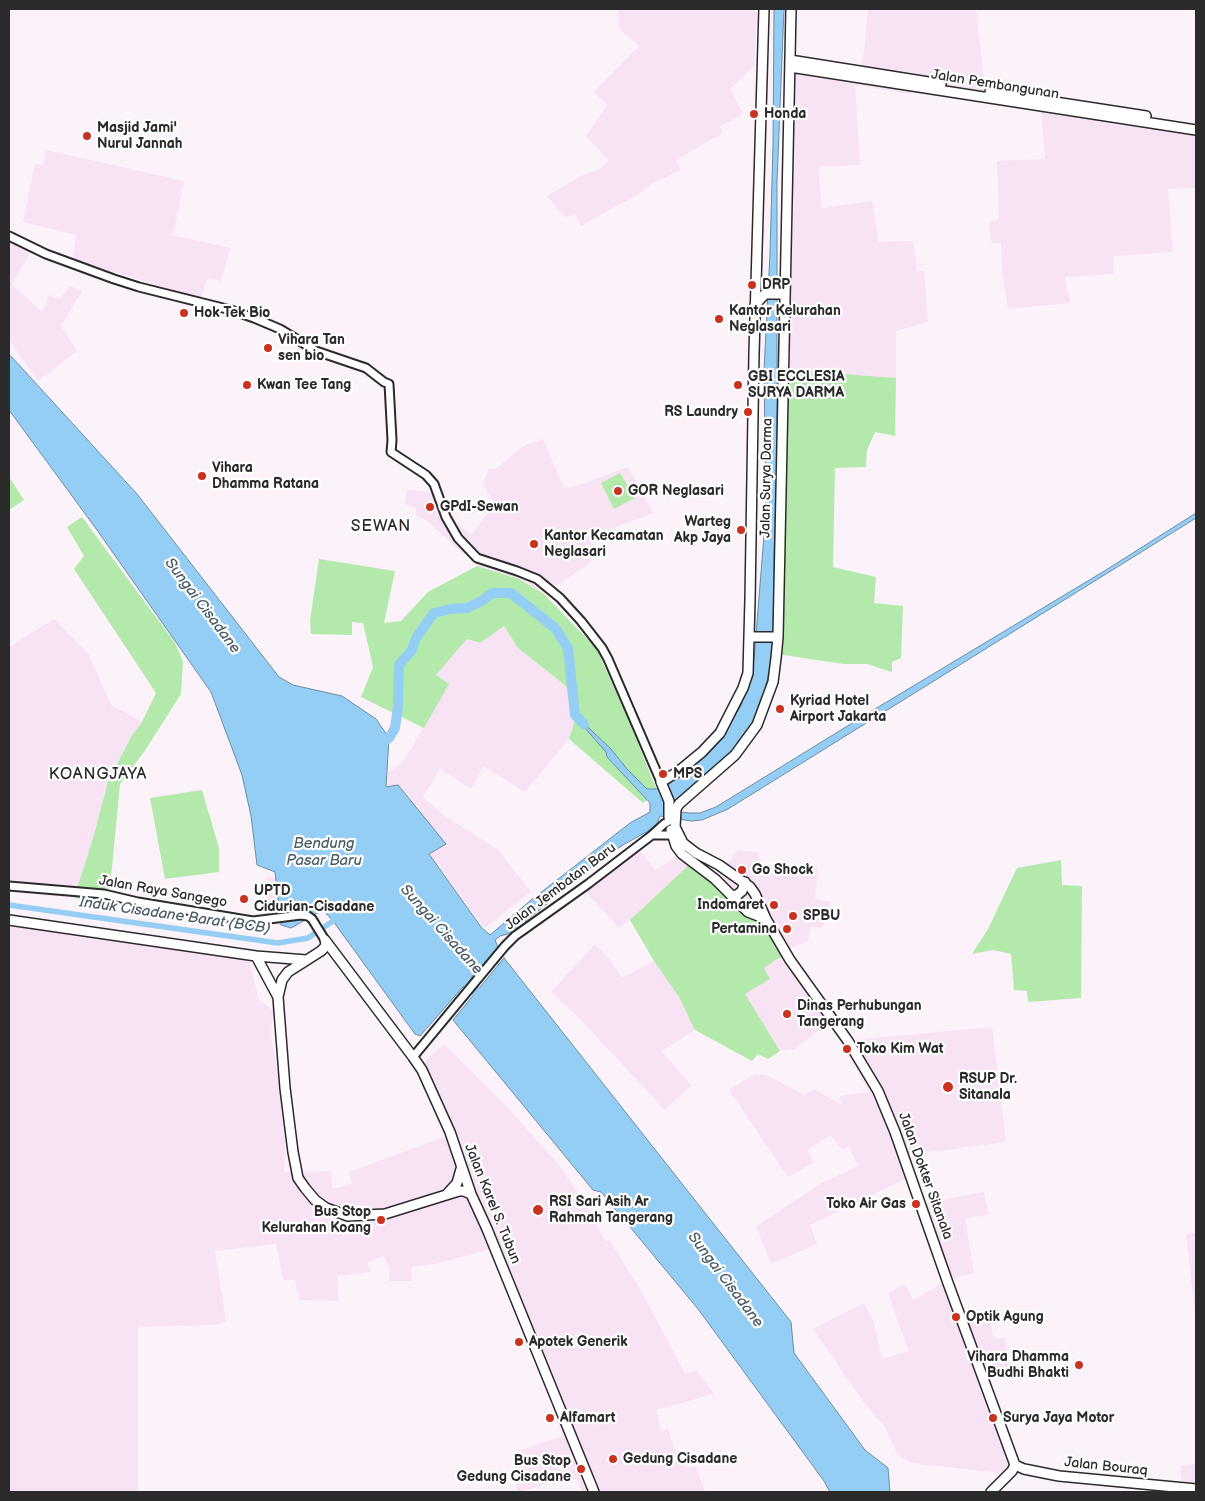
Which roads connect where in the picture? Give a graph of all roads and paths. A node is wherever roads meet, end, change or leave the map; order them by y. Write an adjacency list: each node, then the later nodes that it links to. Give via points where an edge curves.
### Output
1 (764, 9): 7 (main road, Jalan Surya Darma)
2 (791, 9): 3 (main road, Jalan Surya Darma)
3 (790, 63): 4 (main road, Jalan Pembangunan); 5 (main road, Jalan Pembangunan); 9 (main road, Jalan Surya Darma)
4 (1196, 124)
5 (1196, 130)
6 (9, 236): 15 (street, via 46,254 114,279 254,318 280,329 316,351 366,368 389,384 391,452 434,484 458,538 477,558 542,583 580,621 602,648)
7 (756, 281): 8 (main road); 10 (main road, Jalan Surya Darma)
8 (765, 294): 9 (main road); 10 (main road)
9 (784, 294): 13 (main road, Jalan Surya Darma)
10 (755, 305): 11 (main road, Jalan Surya Darma)
11 (750, 624): 12 (main road); 14 (main road, Jalan Surya Darma)
12 (755, 637): 13 (main road); 14 (main road)
13 (776, 637): 16 (main road, Jalan Surya Darma, via 773,682 758,725 735,756 679,804)
14 (750, 648): 15 (main road, Jalan Surya Darma, via 743,688 720,734)
15 (662, 784): 16 (main road, via 670,805)
16 (671, 820): 17 (street, Jalan Jembatan Baru); 18 (main road); 19 (main road, Jalan Dokter Sitanala, via 683,843)
17 (652, 835): 18 (street); 29 (street, Jalan Jembatan Baru, via 515,936)
18 (672, 835): 21 (main road, via 682,854)
19 (745, 882): 21 (main road, via 742,891); 22 (main road, Jalan Dokter Sitanala, via 755,894)
20 (9, 886): 24 (street, Jalan Raya Sangego, via 104,894 253,921 308,916)
21 (732, 896): 22 (main road, via 748,912)
22 (766, 919): 33 (main road, Jalan Dokter Sitanala, via 790,960 848,1041 881,1097)
23 (9, 920): 25 (main road)
24 (327, 942): 26 (main road, Jalan Karel S. Tubun); 27 (main road)
25 (256, 956): 27 (main road); 28 (main road)
26 (338, 956): 27 (main road); 29 (main road, Jalan Karel S. Tubun)
27 (311, 958): 28 (main road, via 288,972 282,980)
28 (278, 997): 31 (main road, via 293,1152 298,1178 310,1194 326,1208 348,1216 385,1214)
29 (413, 1057): 30 (main road, Jalan Karel S. Tubun, via 444,1118)
30 (462, 1167): 31 (main road, via 457,1183); 32 (main road, Jalan Karel S. Tubun)
31 (447, 1194): 32 (main road, via 464,1191)
32 (471, 1194): 35 (main road, Jalan Karel S. Tubun)
33 (1013, 1468): 34 (main road, Jalan Bouraq); 36 (main road)
34 (1196, 1489)
35 (594, 1492)
36 (991, 1492)

